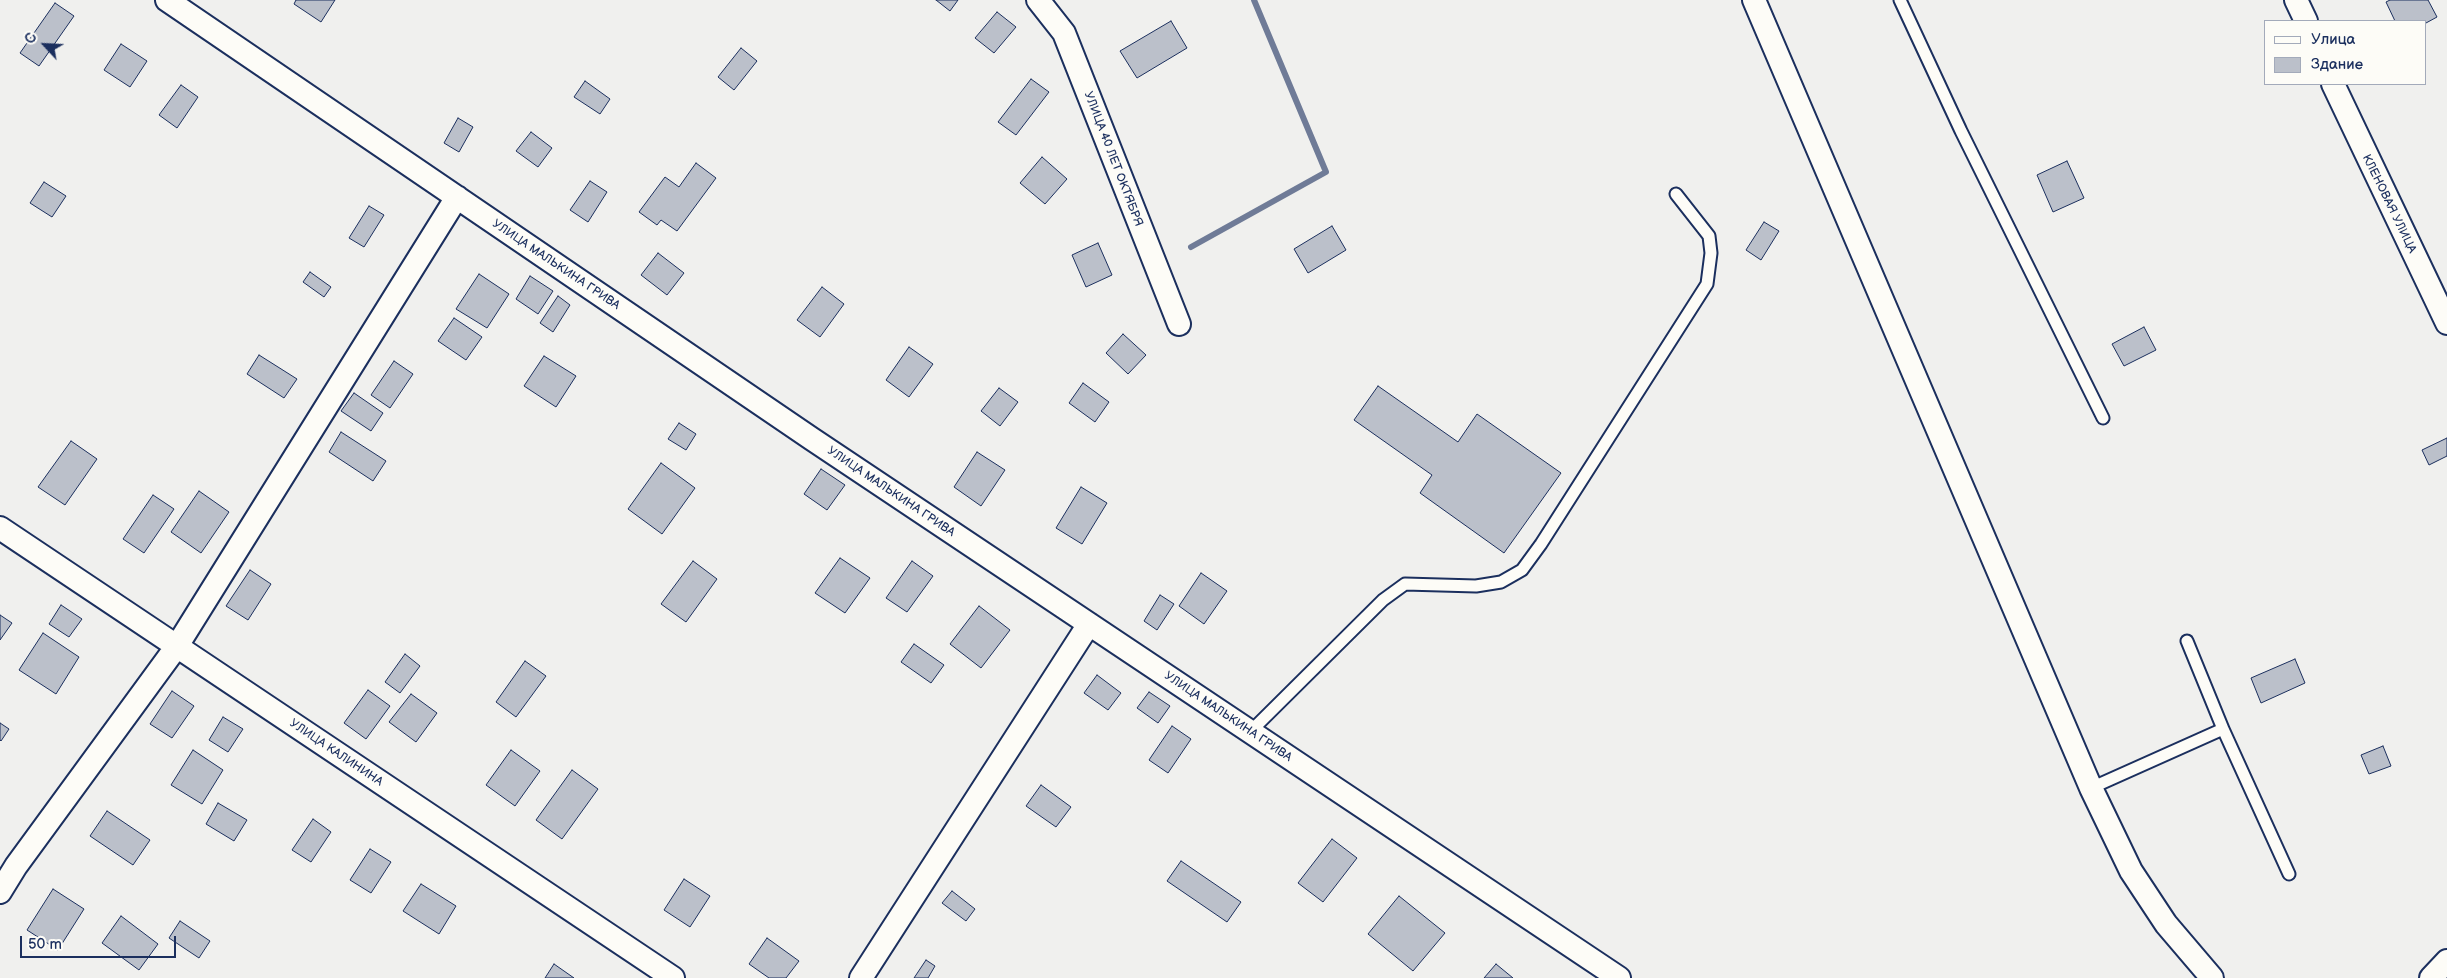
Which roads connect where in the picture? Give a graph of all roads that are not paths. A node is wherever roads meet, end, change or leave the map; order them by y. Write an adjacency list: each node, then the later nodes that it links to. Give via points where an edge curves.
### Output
1 (167, 0): 9 (street, УЛИЦА МАЛЬКИНА ГРИВА)
2 (1038, 0): 10 (street, УЛИЦА 40 ЛЕТ ОКТЯБРЯ, via 1064,32)
3 (1754, 0): 19 (street)
4 (1900, 0): 12 (lane)
5 (2296, 0): 6 (street)
6 (2306, 20)
7 (2333, 85): 11 (street, КЛЕНОВАЯ УЛИЦА)
8 (1676, 194): 18 (lane, via 1709,236 1711,253 1706,284 1522,570 1501,582 1476,586 1404,584 1383,600)
9 (457, 197): 14 (street, УЛИЦА МАЛЬКИНА ГРИВА); 16 (street)
10 (1179, 324)
11 (2447, 324)
12 (2103, 418)
13 (0, 528): 16 (street, УЛИЦА КАЛИНИНА)
14 (1089, 624): 18 (street, УЛИЦА МАЛЬКИНА ГРИВА); 24 (street)
15 (2187, 641): 17 (lane)
16 (177, 646): 21 (street); 23 (street, УЛИЦА КАЛИНИНА)
17 (2223, 729): 19 (lane); 20 (lane)
18 (1250, 732): 25 (street, УЛИЦА МАЛЬКИНА ГРИВА)
19 (2090, 788): 26 (street, via 2131,871 2166,924)
20 (2288, 874)
21 (0, 892)
22 (2447, 961): 27 (street)
23 (673, 978)
24 (861, 978)
25 (1619, 978)
26 (2212, 978)
27 (2431, 978)

